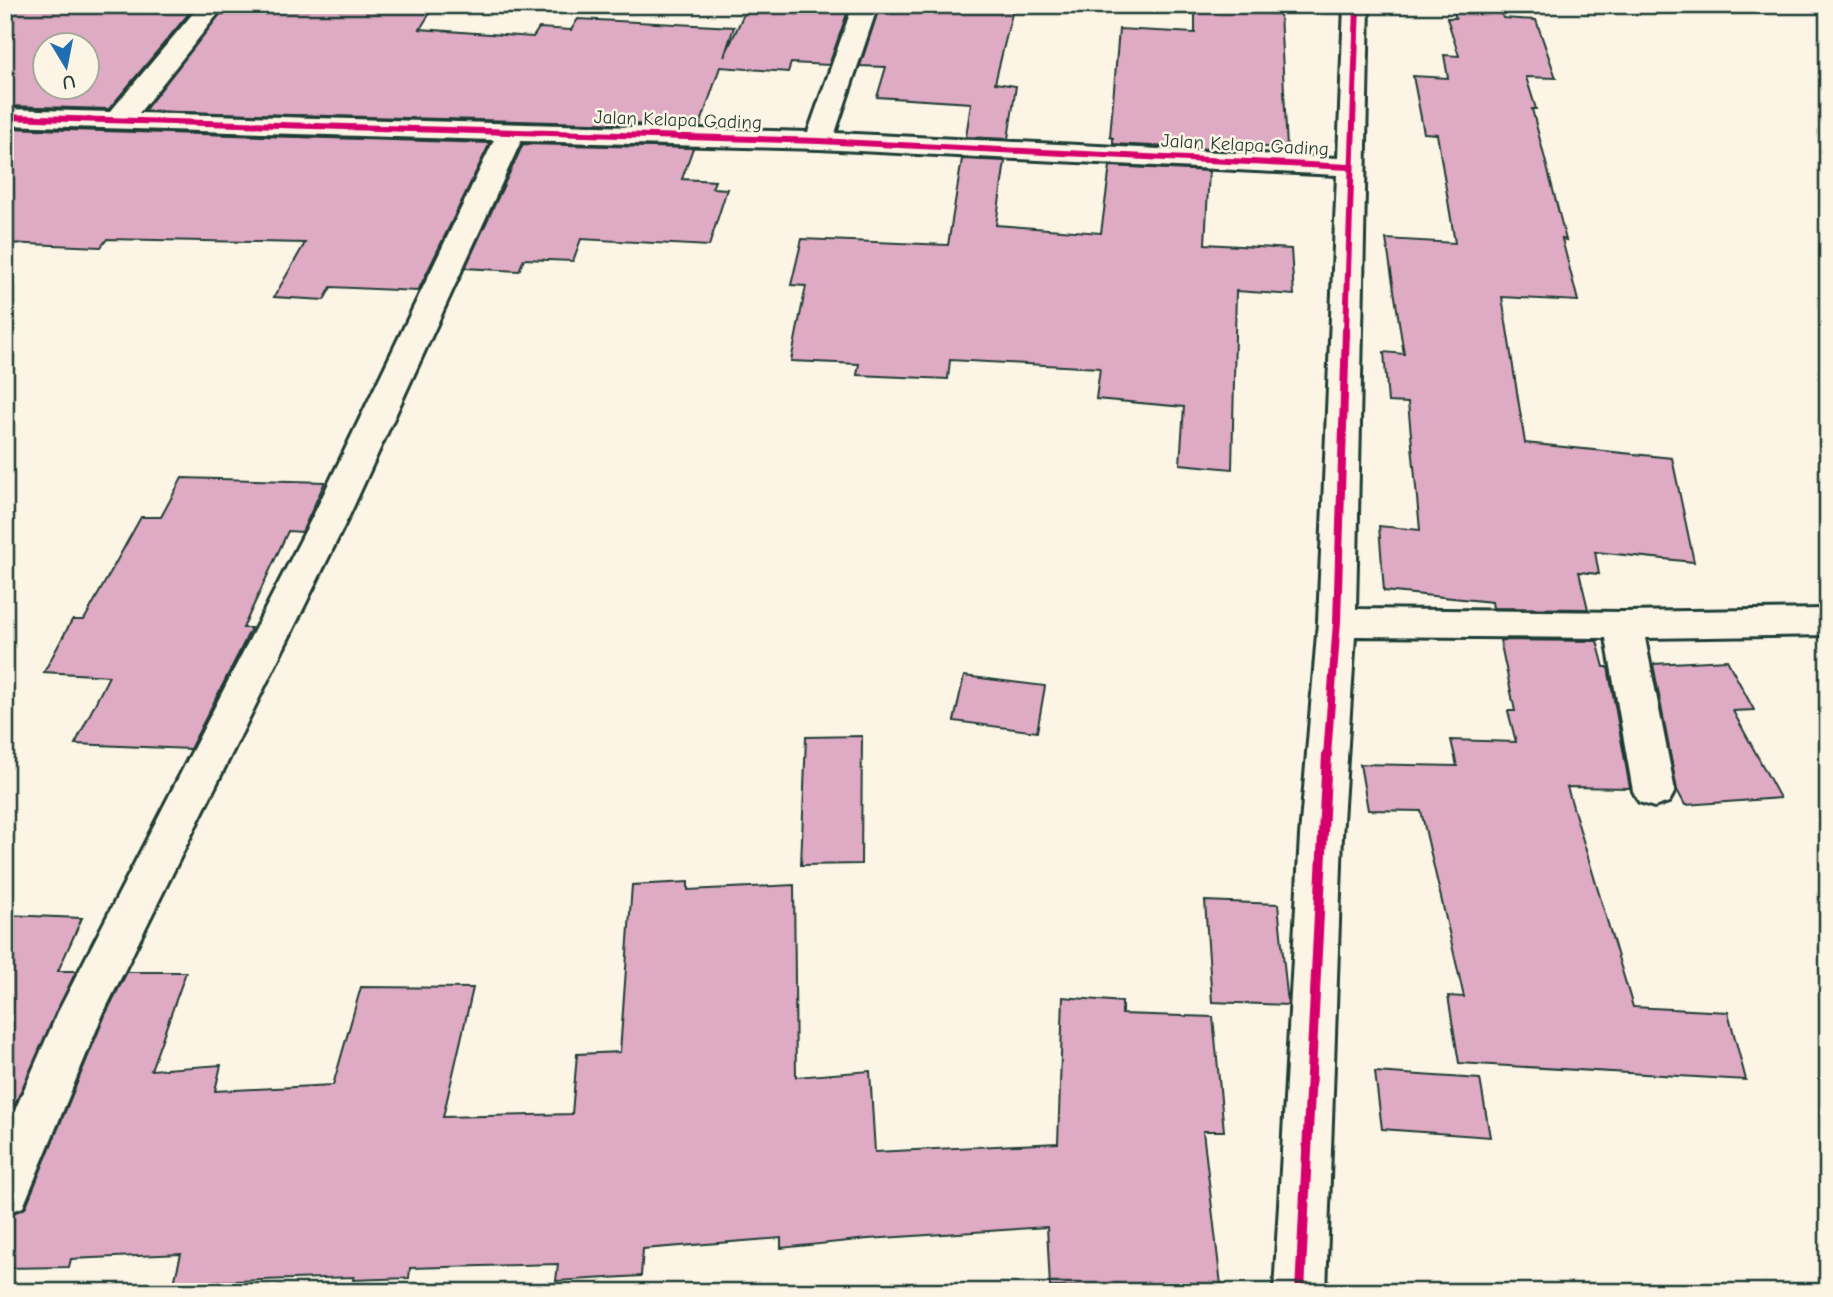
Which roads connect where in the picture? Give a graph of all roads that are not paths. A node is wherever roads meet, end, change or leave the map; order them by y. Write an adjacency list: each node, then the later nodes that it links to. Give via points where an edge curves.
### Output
1 (213, 5): 5 (street)
2 (866, 5): 7 (street)
3 (1357, 5): 8 (street)
4 (5, 117): 5 (street, Jalan Kelapa Gading)
5 (119, 119): 6 (street, Jalan Kelapa Gading)
6 (512, 131): 7 (street, Jalan Kelapa Gading); 13 (street, via 332,514 81,1012)
7 (819, 141): 8 (street, Jalan Kelapa Gading)
8 (1350, 167): 9 (street)
9 (1336, 622): 11 (street); 14 (street, via 1321,835)
10 (1828, 622): 11 (street)
11 (1623, 625): 12 (street)
12 (1654, 791)
13 (5, 1191)
14 (1300, 1292)

